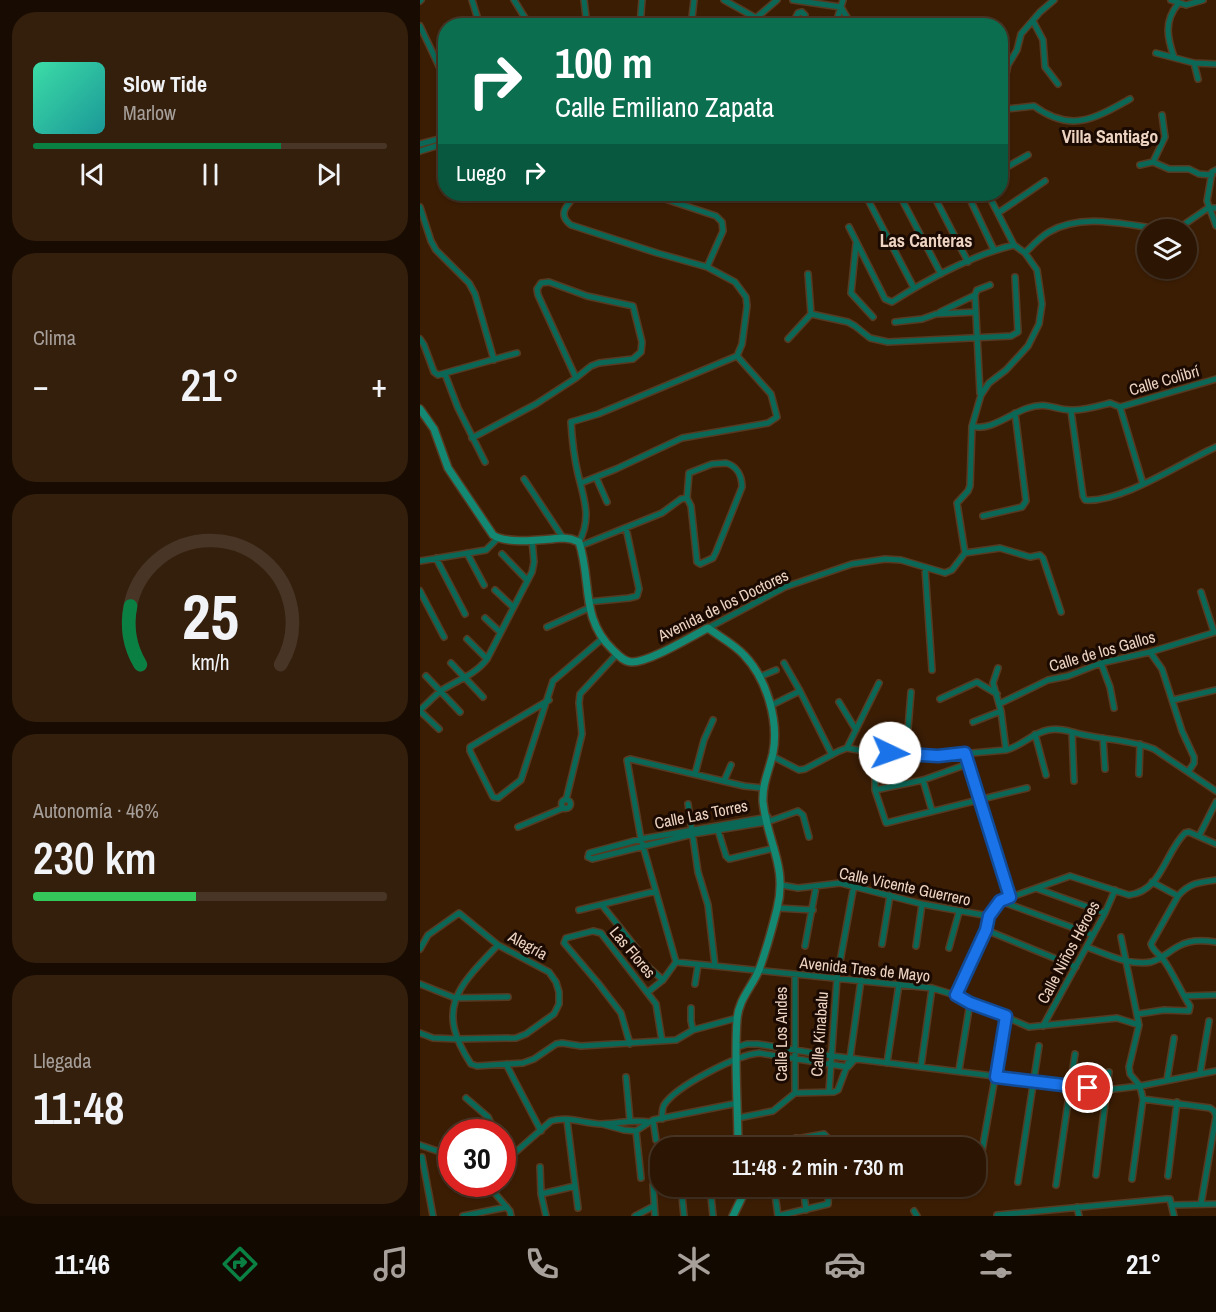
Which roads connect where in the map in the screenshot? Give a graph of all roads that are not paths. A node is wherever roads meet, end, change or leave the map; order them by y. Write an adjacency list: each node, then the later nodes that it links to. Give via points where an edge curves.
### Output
1 (472, 0): 15 (street)
2 (514, 0): 16 (street)
3 (584, 0): 17 (street)
4 (642, 0): 18 (street)
5 (694, 0): 19 (street)
6 (724, 0): 20 (street)
7 (777, 0): 20 (street)
8 (793, 0): 14 (street)
9 (843, 0): 14 (street)
10 (1054, 0): 23 (street)
11 (1171, 0): 13 (street)
12 (1203, 0): 13 (street)
13 (1178, 4): 26 (street, via 1168,22 1168,41)
14 (841, 7): 21 (street); 22 (street)
15 (478, 18)
16 (525, 18)
17 (586, 18)
18 (641, 18)
19 (692, 18)
20 (756, 18)
21 (838, 18)
22 (847, 18)
23 (1033, 21): 30 (street, via 1022,34); 32 (street, via 1043,40 1046,67)
24 (420, 26): 28 (street)
25 (1156, 53): 26 (street)
26 (1174, 57): 27 (street)
27 (1194, 63): 29 (street); 31 (street)
28 (438, 64)
29 (1216, 64)
30 (1008, 65)
31 (1198, 79)
32 (1058, 84)
33 (1130, 99): 34 (street, via 1091,118 1066,122 1034,106)
34 (1008, 109)
35 (1162, 115): 41 (street, via 1165,137)
36 (438, 139): 37 (street)
37 (420, 144)
38 (438, 145): 39 (street)
39 (420, 151)
40 (1028, 154): 43 (street)
41 (1153, 162): 42 (street); 44 (street, via 1199,174)
42 (1140, 165)
43 (1008, 166)
44 (1214, 172): 54 (street)
45 (1045, 181): 56 (street)
46 (571, 201): 66 (street, via 563,215 571,225)
47 (671, 201): 66 (street, via 716,216 722,222 723,231)
48 (870, 201): 71 (street)
49 (903, 201): 68 (street)
50 (937, 201): 65 (street)
51 (971, 201): 63 (street)
52 (992, 201): 56 (street)
53 (420, 207): 83 (street, via 436,250 470,283)
54 (1208, 208): 55 (street); 57 (street); 59 (street)
55 (1216, 208)
56 (998, 213): 62 (street)
57 (1192, 219)
58 (1137, 226): 64 (street, via 1078,223 1049,232)
59 (1216, 226)
60 (849, 227): 61 (street)
61 (856, 242): 71 (street, via 885,299 892,302); 76 (street, via 851,293)
62 (1014, 245): 63 (street); 64 (street)
63 (994, 250): 65 (street)
64 (1025, 254): 87 (street, via 1040,280 1039,324 1028,346)
65 (968, 262): 68 (street)
66 (707, 267): 82 (street, via 735,282 746,297 742,344)
67 (808, 274): 74 (street)
68 (941, 274): 71 (street)
69 (1015, 277): 78 (street, via 1018,332 1011,336)
70 (990, 285): 72 (street, via 977,290)
71 (914, 288)
72 (975, 295): 73 (street); 75 (street)
73 (976, 312): 75 (street); 78 (street)
74 (811, 314): 78 (street, via 848,322 870,338 888,342); 80 (street)
75 (936, 314): 77 (street)
76 (873, 317)
77 (895, 322)
78 (978, 337): 87 (street)
79 (420, 339): 84 (street, via 434,372)
80 (788, 339)
81 (517, 353): 83 (street)
82 (737, 356): 96 (street, via 771,394 777,417 768,423 682,438); 98 (street, via 571,422)
83 (494, 360): 84 (street)
84 (445, 374): 93 (street)
85 (576, 378): 85 (street, via 599,363 637,357 642,342 636,312 629,304 541,283 538,295); 93 (street)
86 (1216, 379): 88 (street, Calle Colibrí)
87 (981, 395): 92 (street)
88 (1120, 407): 90 (street, Calle Colibrí, via 1110,403); 99 (street)
89 (420, 409): 104 (main road, via 434,429 448,468)
90 (1071, 411): 91 (street, via 1039,405); 99 (street, via 1085,500)
91 (1015, 413): 92 (street, via 982,428); 102 (street, via 1026,501 1022,507)
92 (972, 426): 109 (street, via 970,486 956,508)
93 (472, 438): 95 (street)
94 (1216, 447): 99 (street)
95 (485, 462)
96 (596, 477): 98 (street); 101 (street)
97 (524, 479): 105 (street)
98 (581, 483): 107 (street, via 587,519)
99 (1143, 484)
100 (687, 498): 100 (street, via 687,478 693,470 726,463 737,469 742,487 716,552 706,563 697,562); 103 (street)
101 (607, 502)
102 (983, 516)
103 (626, 528): 107 (street); 119 (street, via 639,589 637,596)
104 (498, 538): 106 (main road); 108 (street, via 486,550)
105 (563, 538): 106 (main road); 107 (main road)
106 (532, 540): 114 (street, via 534,562)
107 (579, 544): 119 (main road)
108 (467, 553): 111 (street); 115 (street)
109 (965, 553): 113 (street, Avenida de los Doctores, via 945,573); 121 (street, via 1000,548 1030,557 1040,555)
110 (501, 554): 114 (street)
111 (436, 558): 112 (street); 122 (street)
112 (420, 561)
113 (925, 567): 125 (street, Avenida de los Doctores, via 885,559 852,564 785,587); 140 (street)
114 (527, 580): 120 (street)
115 (484, 585)
116 (495, 590): 120 (street)
117 (420, 591): 128 (street)
118 (1201, 592): 127 (street)
119 (589, 605): 124 (street); 130 (main road)
120 (513, 607): 126 (street)
121 (1061, 612)
122 (465, 614)
123 (485, 618): 126 (street)
124 (547, 627)
125 (708, 628): 133 (main road, Avenida de los Doctores, via 633,662); 143 (main road, via 736,647)
126 (500, 632): 134 (street)
127 (1213, 633): 131 (street); 132 (street, Calle de los Gallos)
128 (444, 637)
129 (467, 639): 134 (street)
130 (602, 639): 133 (main road); 152 (street, via 553,681)
131 (1216, 642)
132 (1150, 652): 137 (street, Calle de los Gallos); 153 (street, via 1162,669)
133 (617, 654): 195 (street, via 580,694 582,734 566,800 570,807)
134 (487, 658): 142 (street)
135 (451, 663): 142 (street)
136 (784, 663): 147 (street)
137 (1101, 663): 155 (street, Calle de los Gallos, via 1048,680); 157 (street)
138 (998, 668): 149 (street, via 993,682)
139 (776, 670): 143 (street)
140 (932, 670)
141 (426, 676): 146 (street)
142 (466, 677): 146 (street); 150 (street)
143 (759, 677): 156 (main road)
144 (879, 684): 164 (street)
145 (1216, 690): 153 (street)
146 (441, 691): 158 (street); 160 (street)
147 (800, 691): 156 (street); 174 (street)
148 (911, 692): 172 (street)
149 (997, 694): 151 (street, via 977,682); 155 (street)
150 (483, 697)
151 (940, 699)
152 (549, 700): 152 (street, via 470,747 495,799 521,780)
153 (1173, 700): 179 (street, via 1194,757)
154 (839, 702): 164 (street)
155 (999, 704): 159 (street)
156 (770, 706): 175 (main road)
157 (1114, 708)
158 (420, 710): 163 (street)
159 (1001, 711): 162 (street); 170 (street)
160 (460, 712)
161 (712, 720): 180 (street)
162 (973, 722)
163 (440, 729)
164 (856, 729): 169 (street)
165 (1072, 732): 166 (street, via 1058,728); 167 (street); 185 (street)
166 (1035, 734): 170 (street); 182 (street)
167 (1103, 738): 168 (street); 178 (street)
168 (1140, 744): 179 (street, via 1155,749); 181 (street)
169 (847, 748): 171 (street); 174 (street)
170 (1006, 750): 173 (street)
171 (875, 753): 172 (street); 188 (street)
172 (906, 753): 173 (street)
173 (965, 753): 176 (street)
174 (832, 755): 175 (street, via 799,770)
175 (772, 756): 186 (main road)
176 (968, 764): 183 (street); 190 (street)
177 (731, 765): 184 (street)
178 (1106, 769)
179 (1188, 772): 189 (street)
180 (695, 774): 184 (street); 200 (street, via 627,760)
181 (1139, 774)
182 (1046, 775)
183 (923, 780): 188 (street); 193 (street)
184 (724, 781): 186 (street)
185 (1074, 781)
186 (763, 788): 194 (main road)
187 (1027, 788): 190 (street)
188 (874, 790): 193 (street, via 886,823)
189 (1216, 791)
190 (979, 799): 193 (street); 213 (street)
191 (1216, 802): 198 (street)
192 (688, 804): 197 (street)
193 (933, 812)
194 (769, 819): 196 (street, Calle Las Torres); 197 (street, Calle Las Torres); 199 (street, via 801,812); 202 (main road)
195 (518, 827)
196 (718, 830): 197 (street, Calle Las Torres); 202 (street, via 729,859)
197 (692, 832): 200 (street, Calle Las Torres); 240 (street, via 708,905)
198 (1199, 836): 201 (street); 204 (street, via 1189,832 1182,836)
199 (809, 837)
200 (642, 842): 200 (street, via 589,853 588,857 592,859); 210 (street)
201 (1216, 844)
202 (775, 848): 205 (main road)
203 (1216, 880): 212 (street, via 1187,886)
204 (1152, 882): 209 (street, Calle Niños Héroes, via 1138,894); 212 (street)
205 (781, 885): 207 (street, Calle Vicente Guerrero); 217 (main road)
206 (854, 885): 207 (street, Calle Vicente Guerrero); 211 (street, Calle Vicente Guerrero); 244 (street, Calle Kinabalu)
207 (816, 887): 219 (street)
208 (1038, 889): 209 (street, via 1070,876); 213 (street); 221 (street)
209 (1115, 890): 221 (street, Calle Niños Héroes)
210 (656, 891): 216 (street); 236 (street)
211 (890, 896): 215 (street, Calle Vicente Guerrero); 227 (street)
212 (1178, 896): 235 (street, via 1151,944)
213 (1010, 897): 214 (street)
214 (1000, 901): 222 (street); 224 (street)
215 (922, 904): 220 (street, Calle Vicente Guerrero); 230 (street)
216 (602, 905): 218 (street); 234 (street)
217 (777, 908): 219 (street); 242 (main road)
218 (579, 910)
219 (813, 910): 229 (street)
220 (959, 912): 222 (street, Calle Vicente Guerrero); 232 (street)
221 (1105, 913): 224 (street, Calle Niños Héroes)
222 (989, 916): 223 (street)
223 (986, 930): 241 (street); 252 (street)
224 (1093, 935): 231 (street, Calle Niños Héroes)
225 (1121, 937): 237 (street)
226 (1216, 942): 235 (street, via 1188,942)
227 (882, 944)
228 (498, 945): 233 (street, Alegría, via 459,913 428,935); 256 (street, via 465,980); 268 (street, Alegría, via 549,972 556,982 559,1004 554,1014 522,1036)
229 (805, 946)
230 (916, 946)
231 (1087, 947): 237 (street); 241 (street, Calle Niños Héroes)
232 (949, 948)
233 (420, 949)
234 (637, 949)
235 (1162, 958): 237 (street); 254 (street)
236 (676, 962): 239 (street, Avenida Tres de Mayo); 245 (street)
237 (1127, 962): 259 (street)
238 (645, 964): 245 (street)
239 (699, 965): 240 (street, Avenida Tres de Mayo); 248 (street)
240 (715, 966): 242 (street, Avenida Tres de Mayo)
241 (1076, 967): 264 (street, Calle Niños Héroes)
242 (758, 972): 243 (street, Avenida Tres de Mayo); 261 (main road, via 745,993)
243 (795, 975): 244 (street, Avenida Tres de Mayo); 273 (street, Calle Los Andes)
244 (837, 978): 246 (street, Avenida Tres de Mayo); 275 (street, Calle Kinabalu)
245 (663, 980): 251 (street)
246 (861, 980): 249 (street, Avenida Tres de Mayo); 278 (street)
247 (420, 984): 256 (street)
248 (695, 984)
249 (899, 984): 250 (street, Avenida Tres de Mayo); 279 (street)
250 (932, 988): 252 (street, Avenida Tres de Mayo); 282 (street)
251 (648, 992): 269 (street, Las Flores, via 656,1004); 270 (street, Las Flores, via 601,933 593,931 564,940 621,1013)
252 (956, 995): 257 (street, Avenida Tres de Mayo)
253 (1216, 995): 254 (street)
254 (1184, 996): 259 (street, via 1189,1011)
255 (508, 997): 256 (street)
256 (455, 998): 268 (street, via 453,1025)
257 (970, 1003): 260 (street, Avenida Tres de Mayo); 284 (street)
258 (691, 1008): 265 (street)
259 (1138, 1014): 263 (street)
260 (1006, 1016): 264 (street, Avenida Tres de Mayo, via 1029,1027); 289 (street)
261 (737, 1018): 265 (street); 272 (main road)
262 (1209, 1021): 287 (street)
263 (1139, 1025): 264 (street, Avenida Tres de Mayo, via 1117,1018); 293 (street, via 1129,1067)
264 (1043, 1026)
265 (693, 1030): 269 (street, via 676,1040)
266 (420, 1033): 268 (street, Alegría)
267 (1174, 1038): 290 (street)
268 (458, 1040): 280 (street, via 471,1064)
269 (662, 1041): 270 (street)
270 (630, 1044): 280 (street, via 556,1044 534,1059)
271 (1039, 1046): 291 (street)
272 (737, 1047): 273 (street, via 758,1044); 276 (main road)
273 (795, 1050): 275 (street); 277 (street, Calle Los Andes)
274 (1075, 1054): 292 (street)
275 (832, 1056): 278 (street); 281 (street, Calle Kinabalu)
276 (737, 1058): 277 (street, via 759,1053); 300 (main road); 303 (street, via 668,1099 662,1108)
277 (795, 1058): 281 (street); 296 (street, Calle Los Andes)
278 (853, 1058): 279 (street); 283 (street)
279 (887, 1063): 282 (street)
280 (506, 1064): 308 (street)
281 (831, 1064): 283 (street); 295 (street, Calle Kinabalu)
282 (921, 1066): 284 (street)
283 (848, 1067): 295 (street, via 838,1090)
284 (959, 1070): 289 (street)
285 (1216, 1071): 287 (street)
286 (1109, 1072): 294 (street)
287 (1200, 1074): 290 (street)
288 (626, 1077): 305 (street)
289 (996, 1077): 291 (street); 314 (street)
290 (1167, 1080): 293 (street)
291 (1033, 1082): 292 (street); 324 (street)
292 (1070, 1086): 294 (street); 325 (street)
293 (1140, 1086): 294 (street); 298 (street)
294 (1106, 1090): 320 (street)
295 (829, 1092): 296 (street)
296 (795, 1093): 301 (street, via 773,1111)
297 (466, 1098): 302 (street)
298 (1143, 1099): 299 (street); 323 (street)
299 (1177, 1102): 321 (street); 337 (street, via 1210,1108 1216,1116)
300 (738, 1103): 301 (main road); 303 (street)
301 (738, 1118): 311 (main road)
302 (489, 1119)
303 (662, 1119): 306 (street)
304 (567, 1120): 307 (street); 308 (street, via 551,1121); 326 (street)
305 (630, 1121): 306 (street); 307 (street)
306 (651, 1121): 309 (street); 310 (street)
307 (600, 1124): 309 (street)
308 (541, 1131): 317 (street)
309 (636, 1131): 322 (street)
310 (655, 1137)
311 (738, 1137)
312 (806, 1137): 313 (street)
313 (826, 1137)
314 (985, 1137)
315 (420, 1145): 316 (street)
316 (438, 1151)
317 (516, 1153)
318 (422, 1157): 346 (street)
319 (540, 1167): 327 (street)
320 (1096, 1175)
321 (1168, 1176)
322 (641, 1178)
323 (1132, 1179)
324 (1018, 1182)
325 (1056, 1185)
326 (575, 1186): 327 (street); 342 (street)
327 (541, 1194): 349 (street)
328 (498, 1197): 340 (street)
329 (654, 1197): 339 (street)
330 (682, 1197): 352 (street)
331 (712, 1197): 353 (street)
332 (742, 1197): 354 (main road)
333 (775, 1197): 355 (street)
334 (804, 1197): 343 (street)
335 (828, 1197): 343 (street, via 828,1204)
336 (1172, 1202): 337 (street); 341 (street); 357 (street)
337 (1201, 1204): 338 (street)
338 (1216, 1204)
339 (654, 1206): 350 (street); 351 (street)
340 (507, 1207): 344 (street); 348 (street)
341 (1077, 1207): 345 (street); 356 (street)
342 (578, 1208)
343 (806, 1210): 355 (street)
344 (482, 1214): 347 (street)
345 (997, 1215)
346 (433, 1216)
347 (463, 1216)
348 (511, 1216)
349 (546, 1216)
350 (635, 1216)
351 (655, 1216)
352 (684, 1216)
353 (713, 1216)
354 (733, 1216)
355 (778, 1216)
356 (1079, 1216)
357 (1174, 1216)

